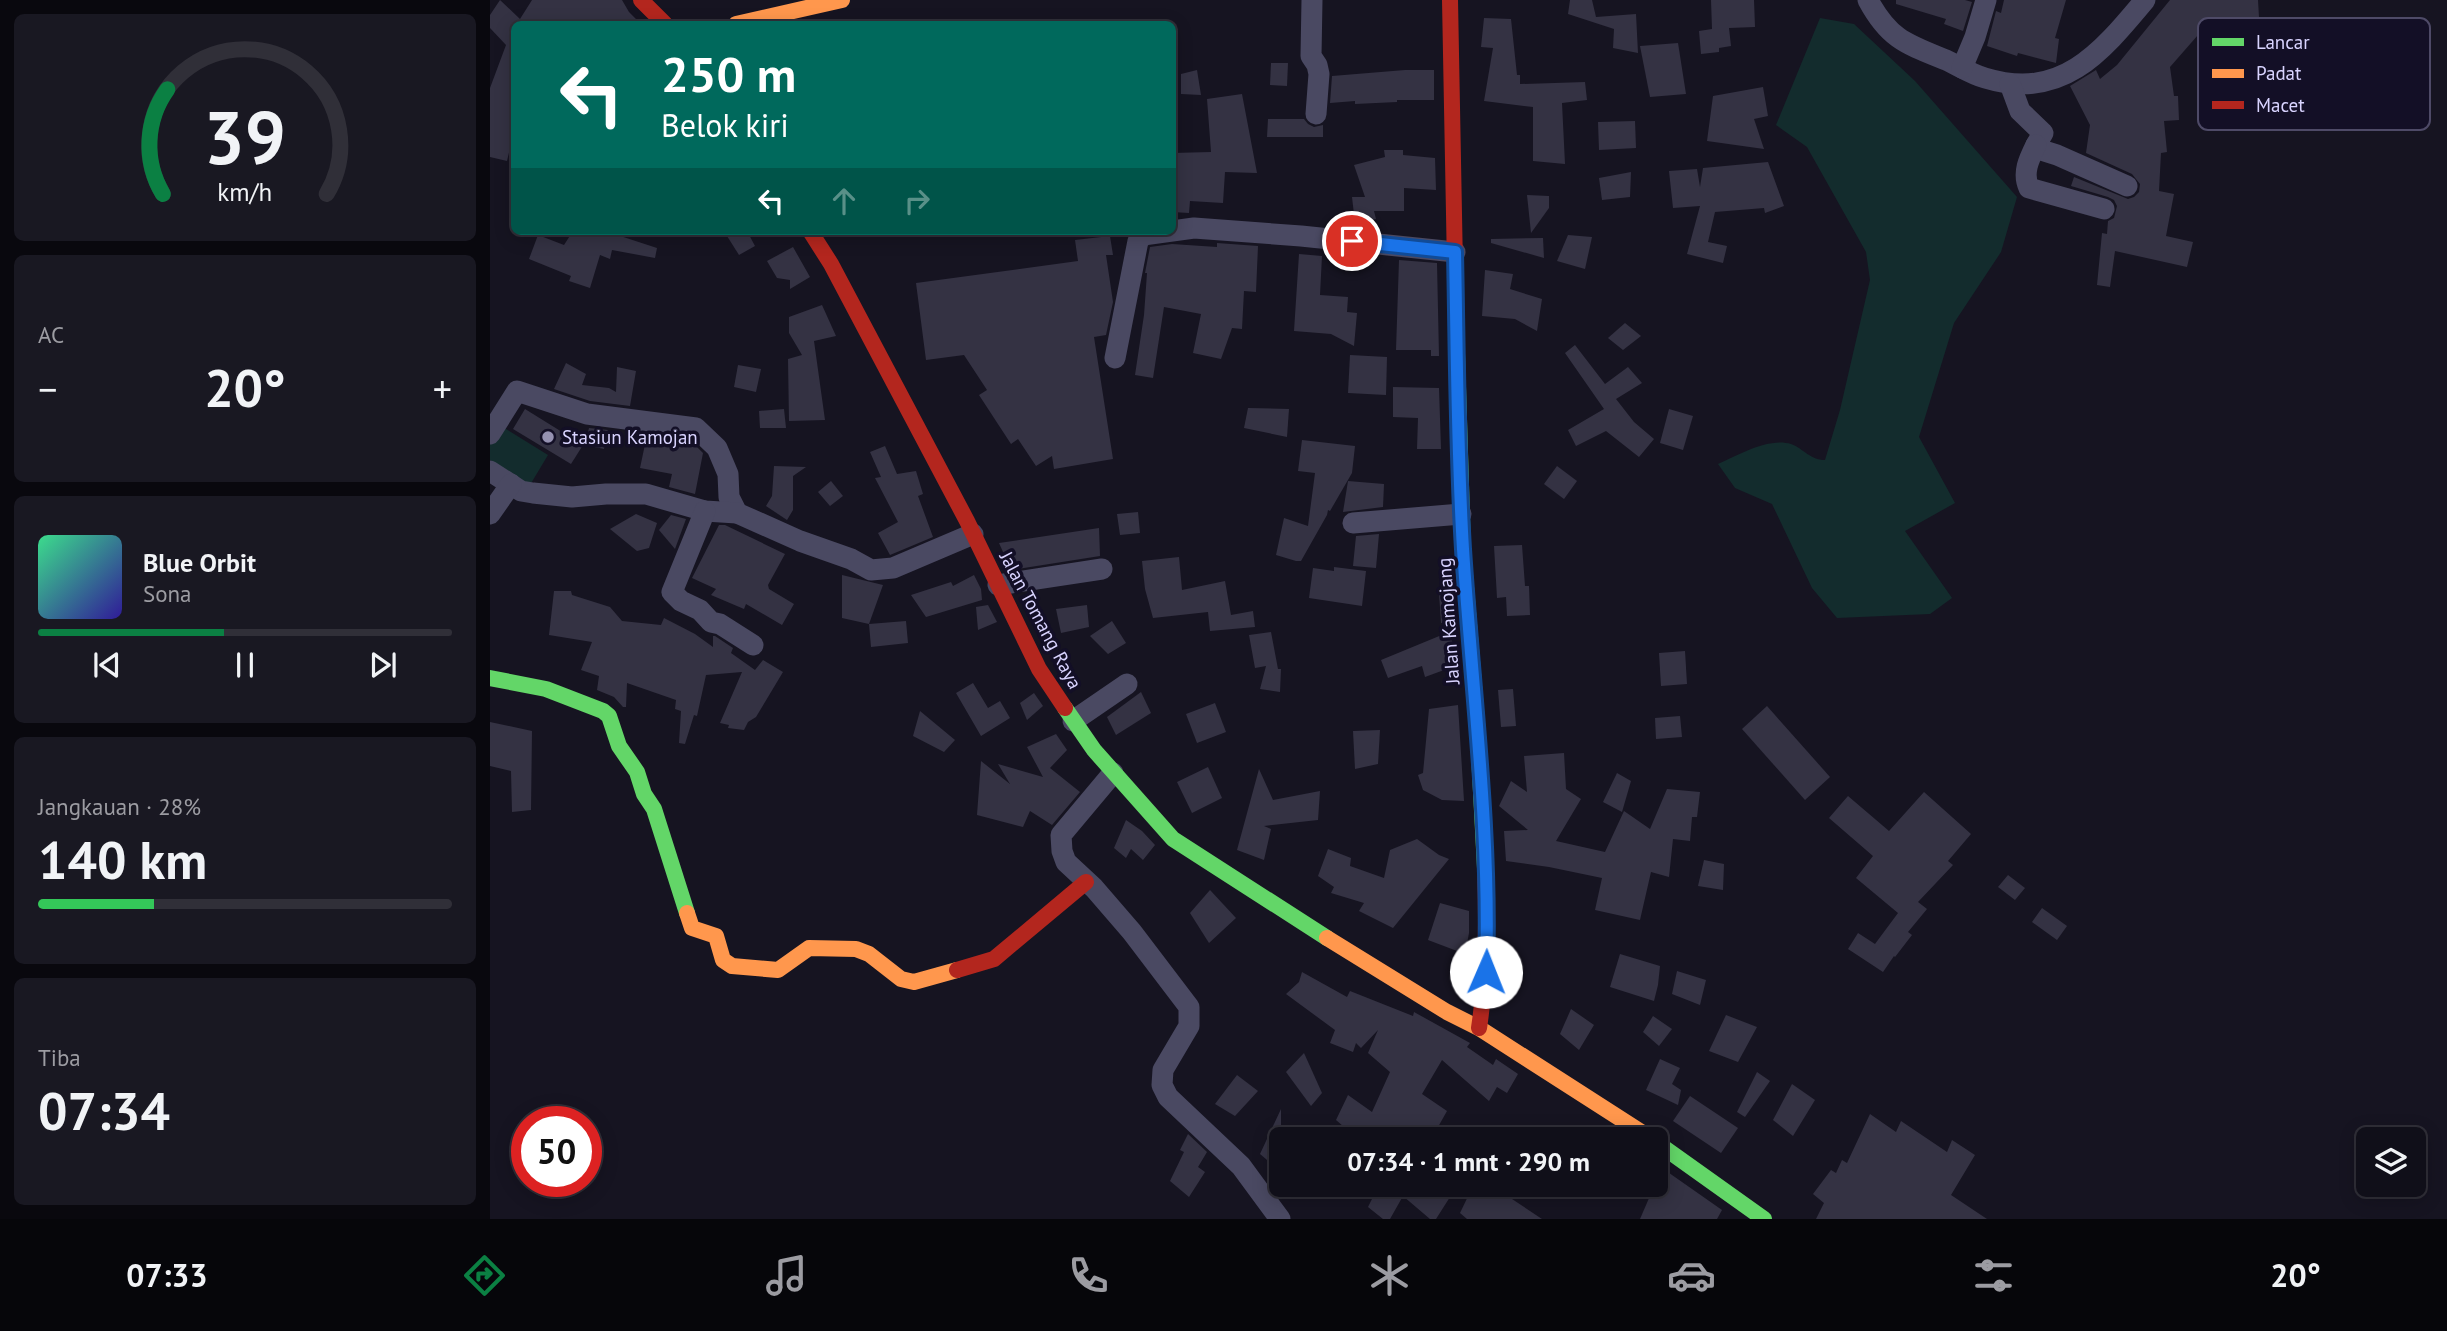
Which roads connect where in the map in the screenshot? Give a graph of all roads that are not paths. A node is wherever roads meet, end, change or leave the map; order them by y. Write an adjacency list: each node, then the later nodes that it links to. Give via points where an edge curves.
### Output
1 (641, 0): 8 (main road)
2 (842, 0): 9 (main road)
3 (1312, 0): 12 (street, via 1311,51 1319,74)
4 (1450, 0): 19 (main road, Jalan Kamojang)
5 (1868, 0): 10 (street, via 1892,34)
6 (1986, 0): 10 (street)
7 (2145, 0): 11 (street, via 2105,47 2071,72 2038,85)
8 (663, 21)
9 (749, 21)
10 (1962, 68): 11 (street)
11 (2010, 84): 13 (street, via 2020,111 2043,133)
12 (1315, 114)
13 (2036, 145): 14 (street); 15 (street, via 2025,179 2029,188)
14 (2127, 186)
15 (2104, 209)
16 (1176, 230): 19 (street, via 1301,236)
17 (813, 235): 29 (main road, Jalan Tomang Raya)
18 (1143, 235): 20 (street, via 1138,241)
19 (1455, 252): 27 (main road, Jalan Kamojang)
20 (1115, 358)
21 (490, 434): 25 (street, via 517,391 586,414 696,428 717,448)
22 (490, 471): 23 (street)
23 (511, 484): 24 (street, via 521,491 572,497 646,494); 26 (street)
24 (705, 510): 25 (street); 32 (street, via 672,592 711,622)
25 (737, 513): 29 (street, via 871,570 893,568)
26 (490, 514)
27 (1461, 514): 28 (street); 38 (main road, Jalan Kamojang, via 1487,912)
28 (1353, 523)
29 (973, 534): 31 (main road, Jalan Tomang Raya)
30 (1102, 569): 31 (street)
31 (998, 585): 35 (main road, Jalan Tomang Raya, via 1040,669)
32 (754, 645)
33 (490, 678): 37 (main road, via 548,689 609,716 654,809 692,928 718,938 723,960 732,966 778,970 808,948 856,949 907,982 922,980 993,959)
34 (1127, 684): 35 (street)
35 (1073, 721): 36 (main road, Jalan Tomang Raya)
36 (1113, 773): 37 (street, via 1061,835 1066,862); 38 (main road, Jalan Tomang Raya, via 1173,839 1193,853)
37 (1086, 882): 41 (street, via 1132,932 1189,1007 1189,1026 1163,1070 1164,1091 1241,1167)
38 (1479, 1028): 39 (main road, Jalan Tomang Raya)
39 (1634, 1127)
40 (1668, 1150): 42 (main road, Jalan Tomang Raya)
41 (1280, 1219)
42 (1764, 1219)

